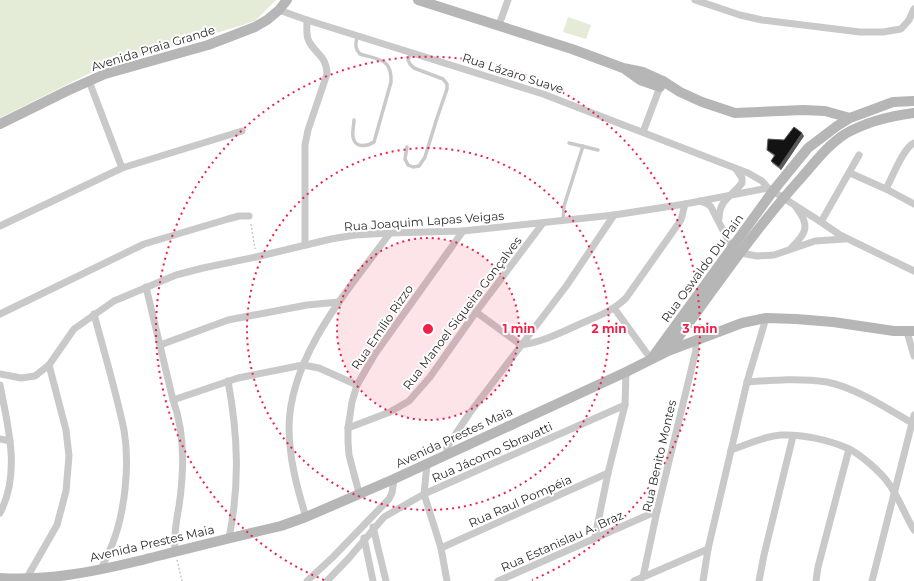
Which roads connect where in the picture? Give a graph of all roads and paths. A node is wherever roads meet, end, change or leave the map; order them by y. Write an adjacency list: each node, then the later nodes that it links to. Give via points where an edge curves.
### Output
1 (287, 0): 6 (main road, Avenida Praia Grande)
2 (418, 0): 8 (main road)
3 (508, 0): 8 (street)
4 (695, 0): 5 (street, via 762,20 860,32 901,29)
5 (914, 9)
6 (280, 10): 7 (street, Rua Lázaro Suave); 11 (main road, Avenida Praia Grande, via 255,27 233,36)
7 (307, 20): 9 (street, Rua Lázaro Suave); 47 (street, via 308,40 327,66 327,74 305,145)
8 (499, 25): 12 (main road, via 623,68 643,72)
9 (357, 36): 10 (street, Rua Lázaro Suave); 16 (lane, via 357,51 383,61 391,72 374,142 363,146 354,141)
10 (411, 52): 19 (street, Rua Lázaro Suave, via 543,94); 23 (lane, via 408,60 410,64 443,79 447,89 425,157 419,166 408,165 405,158)
11 (89, 81): 17 (main road, Avenida Praia Grande); 26 (street)
12 (662, 84): 15 (main road, via 735,113 825,111); 19 (street)
13 (914, 101): 15 (main road, Rua Oswaldo Du Pain, via 893,102)
14 (914, 113): 32 (main road, Rua Oswaldo Du Pain, via 869,123 844,135 823,152)
15 (850, 118): 30 (main road, Rua Oswaldo Du Pain, via 808,148)
16 (354, 120)
17 (0, 124)
18 (242, 131): 26 (street)
19 (643, 132): 27 (street, Rua Lázaro Suave)
20 (569, 142): 22 (lane)
21 (914, 143): 29 (street, via 906,150)
22 (583, 146): 24 (lane); 39 (lane, via 564,206)
23 (407, 148)
24 (598, 150)
25 (859, 155): 28 (street)
26 (122, 168): 43 (street)
27 (735, 168): 30 (street, Rua Lázaro Suave, via 754,176); 31 (street, via 742,178 742,184)
28 (850, 173): 29 (street); 41 (street)
29 (886, 189): 36 (street)
30 (771, 190): 31 (street, Rua Joaquim Lapas Veigas); 32 (street, Rua Lázaro Suave); 48 (main road, Rua Oswaldo Du Pain)
31 (729, 195): 33 (street, Rua Joaquim Lapas Veigas); 40 (street, via 722,205)
32 (784, 197): 35 (street, Rua Lázaro Suave); 48 (main road, Rua Oswaldo Du Pain)
33 (700, 201): 34 (street, Rua Joaquim Lapas Veigas); 40 (street, via 711,207)
34 (684, 204): 37 (street, Rua Joaquim Lapas Veigas); 54 (street, via 681,220 626,298)
35 (794, 204): 41 (street, Rua Lázaro Suave); 49 (street, via 806,227 803,237)
36 (914, 204)
37 (614, 215): 39 (street, Rua Joaquim Lapas Veigas); 62 (street, via 567,285)
38 (249, 216): 50 (path); 56 (street, via 221,220 144,244)
39 (563, 221): 42 (street, Rua Joaquim Lapas Veigas)
40 (720, 222): 48 (street)
41 (821, 222): 46 (street, Rua Lázaro Suave)
42 (543, 223): 44 (street, Rua Joaquim Lapas Veigas); 55 (street, Rua Manoel Siqueira Gonçalves)
43 (0, 226)
44 (463, 231): 45 (street, Rua Joaquim Lapas Veigas); 73 (street, Rua Emílio Rizzo, via 375,354)
45 (390, 233): 47 (street, Rua Joaquim Lapas Veigas, via 355,235); 53 (street)
46 (848, 238): 49 (street, via 815,241); 51 (street, Rua Lázaro Suave)
47 (305, 245): 50 (street, Rua Joaquim Lapas Veigas)
48 (736, 250): 49 (street, via 757,256 770,256); 63 (main road, Rua Oswaldo Du Pain); 65 (main road, Rua Oswaldo Du Pain)
49 (789, 250)
50 (256, 257): 52 (street, Rua Joaquim Lapas Veigas, via 176,275)
51 (914, 271)
52 (146, 287): 57 (street, Rua Joaquim Lapas Veigas, via 114,300); 61 (street)
53 (339, 302): 61 (street, via 307,305 228,320); 67 (street)
54 (614, 308): 62 (street, via 548,339); 65 (street)
55 (476, 312): 62 (street); 78 (street, Rua Manoel Siqueira Gonçalves, via 430,377 409,401 390,412)
56 (0, 314)
57 (94, 314): 66 (street, Rua Joaquim Lapas Veigas, via 74,329); 104 (street, via 124,431 126,457 126,480 119,520)
58 (766, 318): 59 (main road, Avenida Prestes Maia, via 815,320); 60 (main road, Avenida Prestes Maia, via 742,323); 71 (street)
59 (911, 331): 64 (street)
60 (694, 340): 63 (main road, Avenida Prestes Maia); 91 (street, Rua Benito Montes, via 696,350)
61 (160, 345): 74 (street)
62 (521, 345): 84 (street, via 454,435)
63 (668, 351): 65 (main road, Avenida Prestes Maia)
64 (914, 356)
65 (651, 359): 68 (main road, Avenida Prestes Maia)
66 (49, 365): 69 (street, Rua Joaquim Lapas Veigas, via 36,376 21,378); 107 (street, via 66,430 69,456 66,491 57,525)
67 (303, 365): 70 (street); 73 (street, via 319,368); 93 (street, via 293,396 289,427 292,467)
68 (626, 372): 75 (street); 84 (main road, Avenida Prestes Maia)
69 (0, 374)
70 (228, 381): 74 (street); 98 (street, via 236,431 237,457 236,498)
71 (747, 382): 77 (street, via 828,382 849,389); 83 (street)
72 (0, 385): 81 (street)
73 (357, 385): 78 (street, Rua Emílio Rizzo)
74 (173, 400): 103 (street, via 180,428 182,465 174,538)
75 (625, 405): 86 (street); 90 (street, Rua Jácomo Sbravatti)
76 (914, 415): 77 (street)
77 (912, 423): 88 (street)
78 (348, 428): 89 (street, Rua Emílio Rizzo, via 349,455)
79 (793, 436): 82 (street, via 823,440); 83 (street, via 780,435); 117 (street)
80 (0, 439): 81 (street)
81 (10, 441): 92 (street, via 10,476)
82 (849, 449): 88 (street, via 882,476); 118 (street)
83 (731, 450): 102 (street)
84 (446, 454): 85 (main road, Avenida Prestes Maia)
85 (427, 464): 87 (main road, Avenida Prestes Maia); 90 (street)
86 (608, 473): 99 (street); 101 (street, Rua Raul Pompéia)
87 (394, 479): 89 (main road, Avenida Prestes Maia); 94 (street, via 389,499)
88 (894, 491): 97 (street); 119 (street)
89 (359, 493): 93 (main road, Avenida Prestes Maia)
90 (424, 494): 96 (street, Rua Jácomo Sbravatti, via 392,511); 101 (street)
91 (657, 511): 99 (street, Rua Estanislau A. Braz); 105 (street, Rua Benito Montes)
92 (0, 513)
93 (306, 517): 98 (main road, Avenida Prestes Maia, via 281,526)
94 (372, 517): 95 (street); 96 (street)
95 (362, 528): 100 (street); 109 (street)
96 (374, 529): 100 (street, Rua Jácomo Sbravatti); 112 (street)
97 (914, 530)
98 (229, 538): 103 (main road, Avenida Prestes Maia)
99 (595, 538): 114 (street, Rua Estanislau A. Braz)
100 (364, 541): 110 (street, Rua Jácomo Sbravatti); 111 (street)
101 (440, 548): 113 (street)
102 (708, 549): 105 (street); 116 (street)
103 (175, 552): 104 (main road, Avenida Prestes Maia); 108 (path)
104 (101, 570): 107 (main road, Avenida Prestes Maia)
105 (643, 577): 115 (street)
106 (2, 579): 107 (main road, Avenida Prestes Maia)
107 (25, 581)
108 (182, 581)
109 (307, 581)
110 (327, 581)
111 (373, 581)
112 (386, 581)
113 (447, 581)
114 (498, 581)
115 (634, 581)
116 (703, 581)
117 (759, 581)
118 (816, 581)
119 (872, 581)

